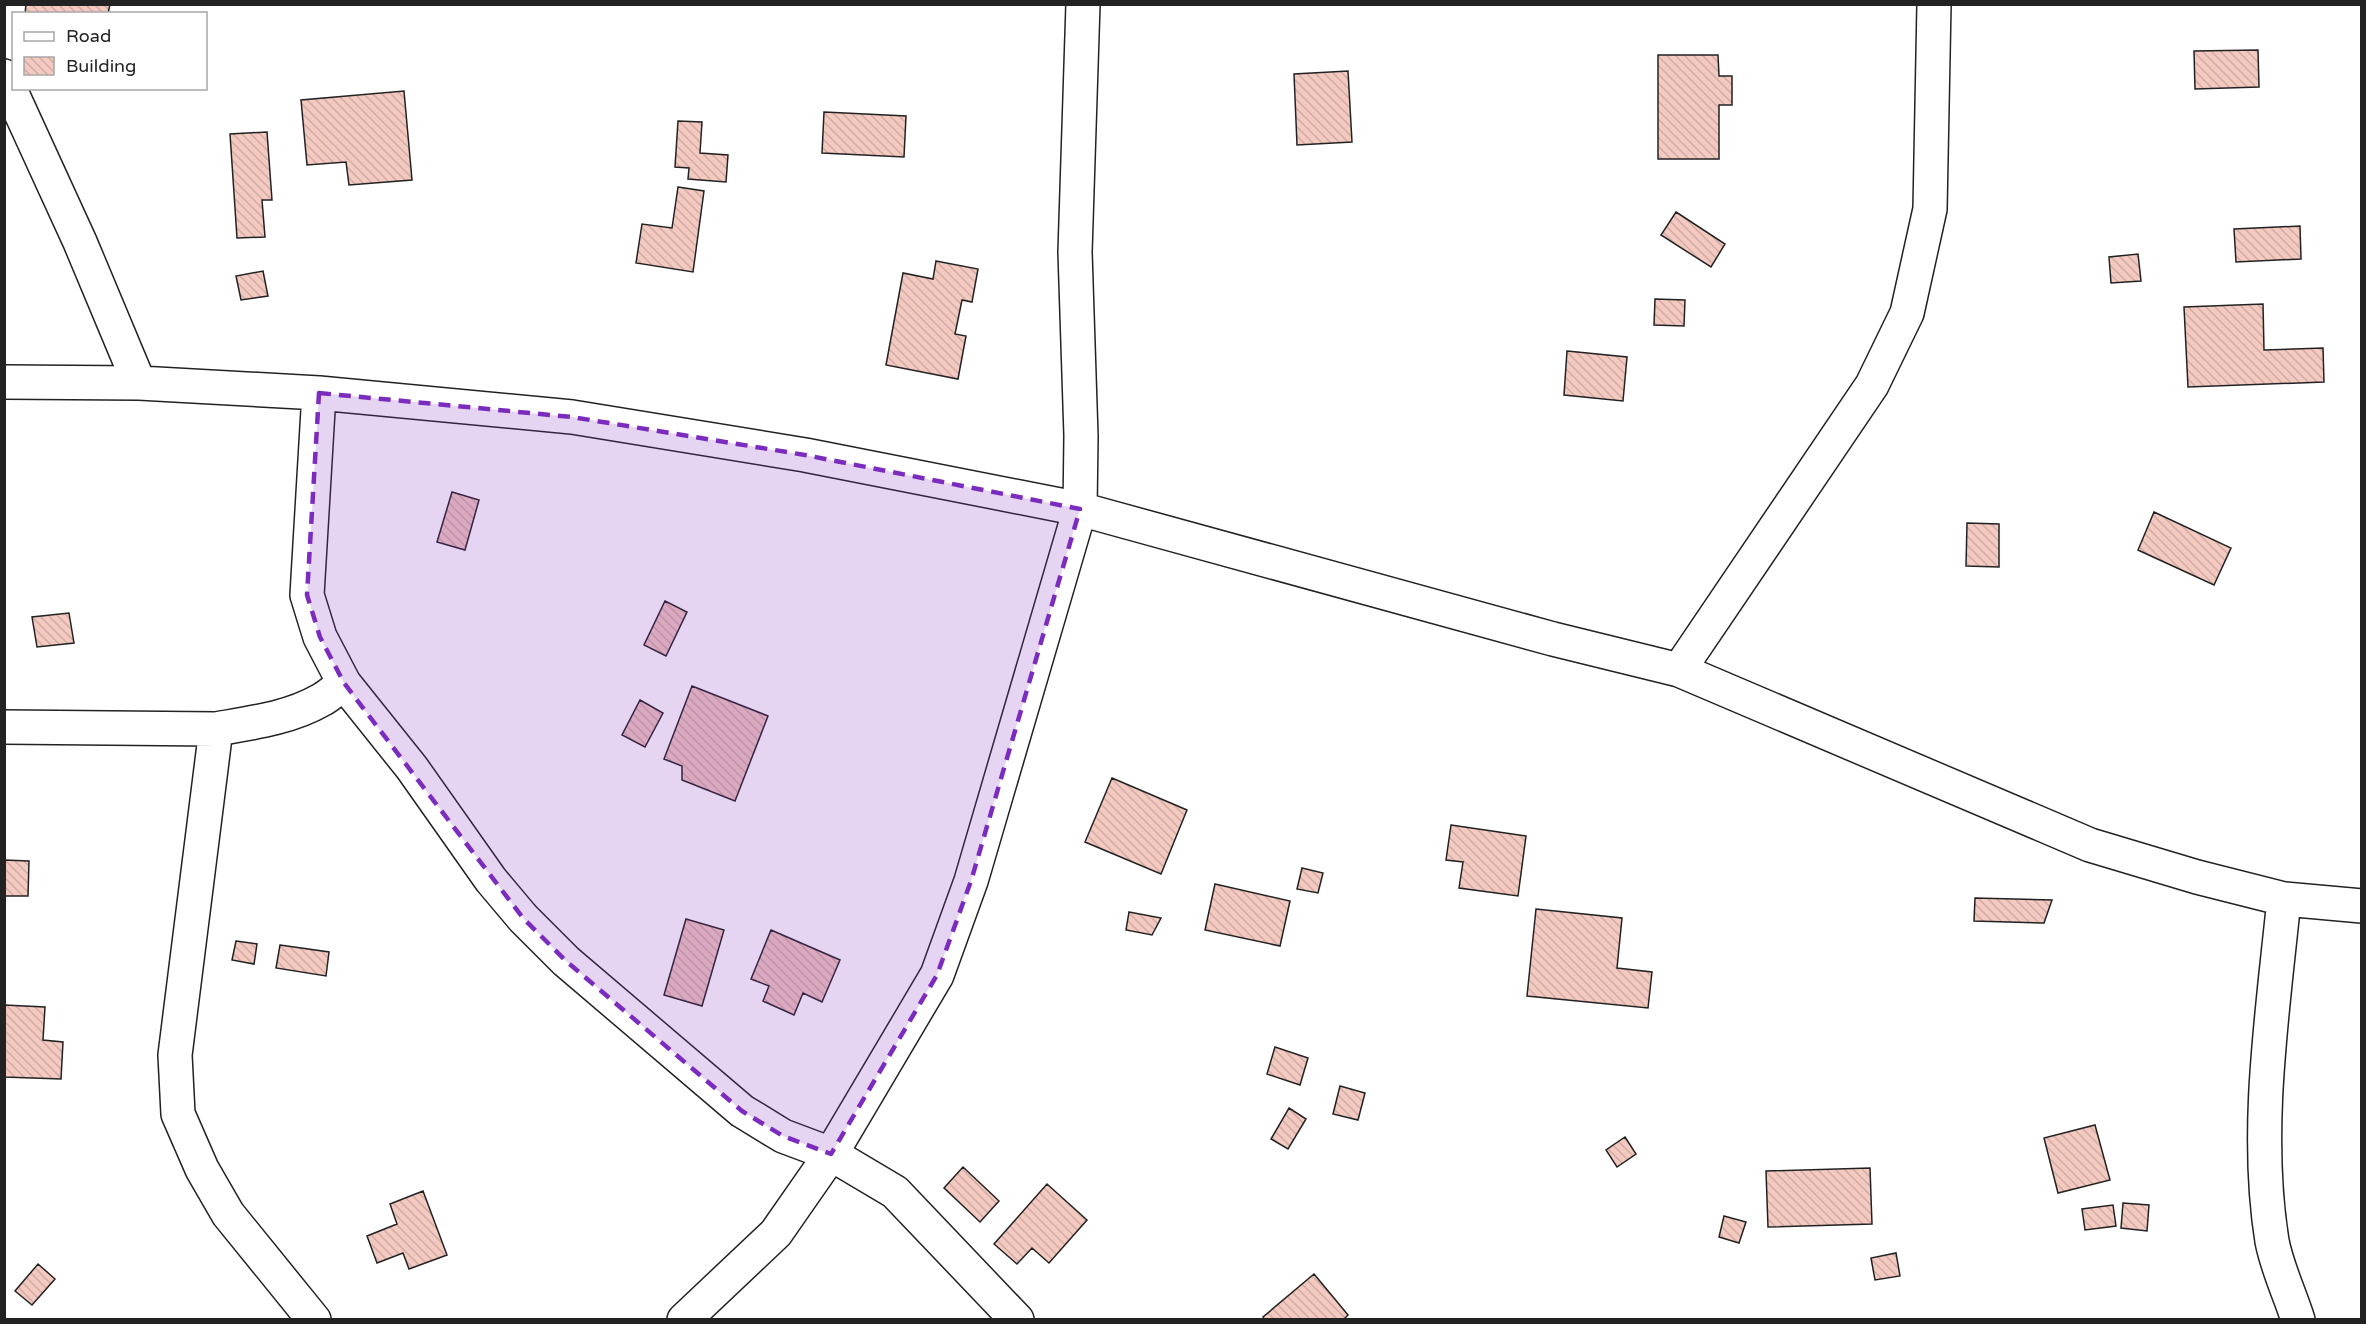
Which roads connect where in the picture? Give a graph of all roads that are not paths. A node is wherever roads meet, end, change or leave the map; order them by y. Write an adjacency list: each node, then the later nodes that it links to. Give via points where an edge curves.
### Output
1 (1083, 4): 7 (street, via 1075,252)
2 (1934, 4): 8 (street, via 1930,209 1907,313 1872,385)
3 (4, 76): 5 (street)
4 (4, 382): 5 (street)
5 (139, 383): 6 (street)
6 (319, 393): 7 (street, via 572,417 805,455); 9 (street, via 307,595 320,637)
7 (1080, 509): 8 (street); 14 (street, via 971,881 937,975)
8 (1679, 670): 12 (street, via 2090,845)
9 (344, 683): 11 (street, via 321,700 294,711); 14 (street, via 491,879 566,961 742,1111 783,1136)
10 (4, 727): 11 (street)
11 (216, 729): 15 (street, via 175,1055 178,1114 228,1214)
12 (2284, 899): 13 (street); 18 (street, via 2266,1074 2266,1172 2272,1243)
13 (2361, 906)
14 (831, 1154): 16 (street, via 776,1233); 17 (street, via 895,1192)
15 (314, 1320)
16 (684, 1320)
17 (1017, 1320)
18 (2298, 1320)

